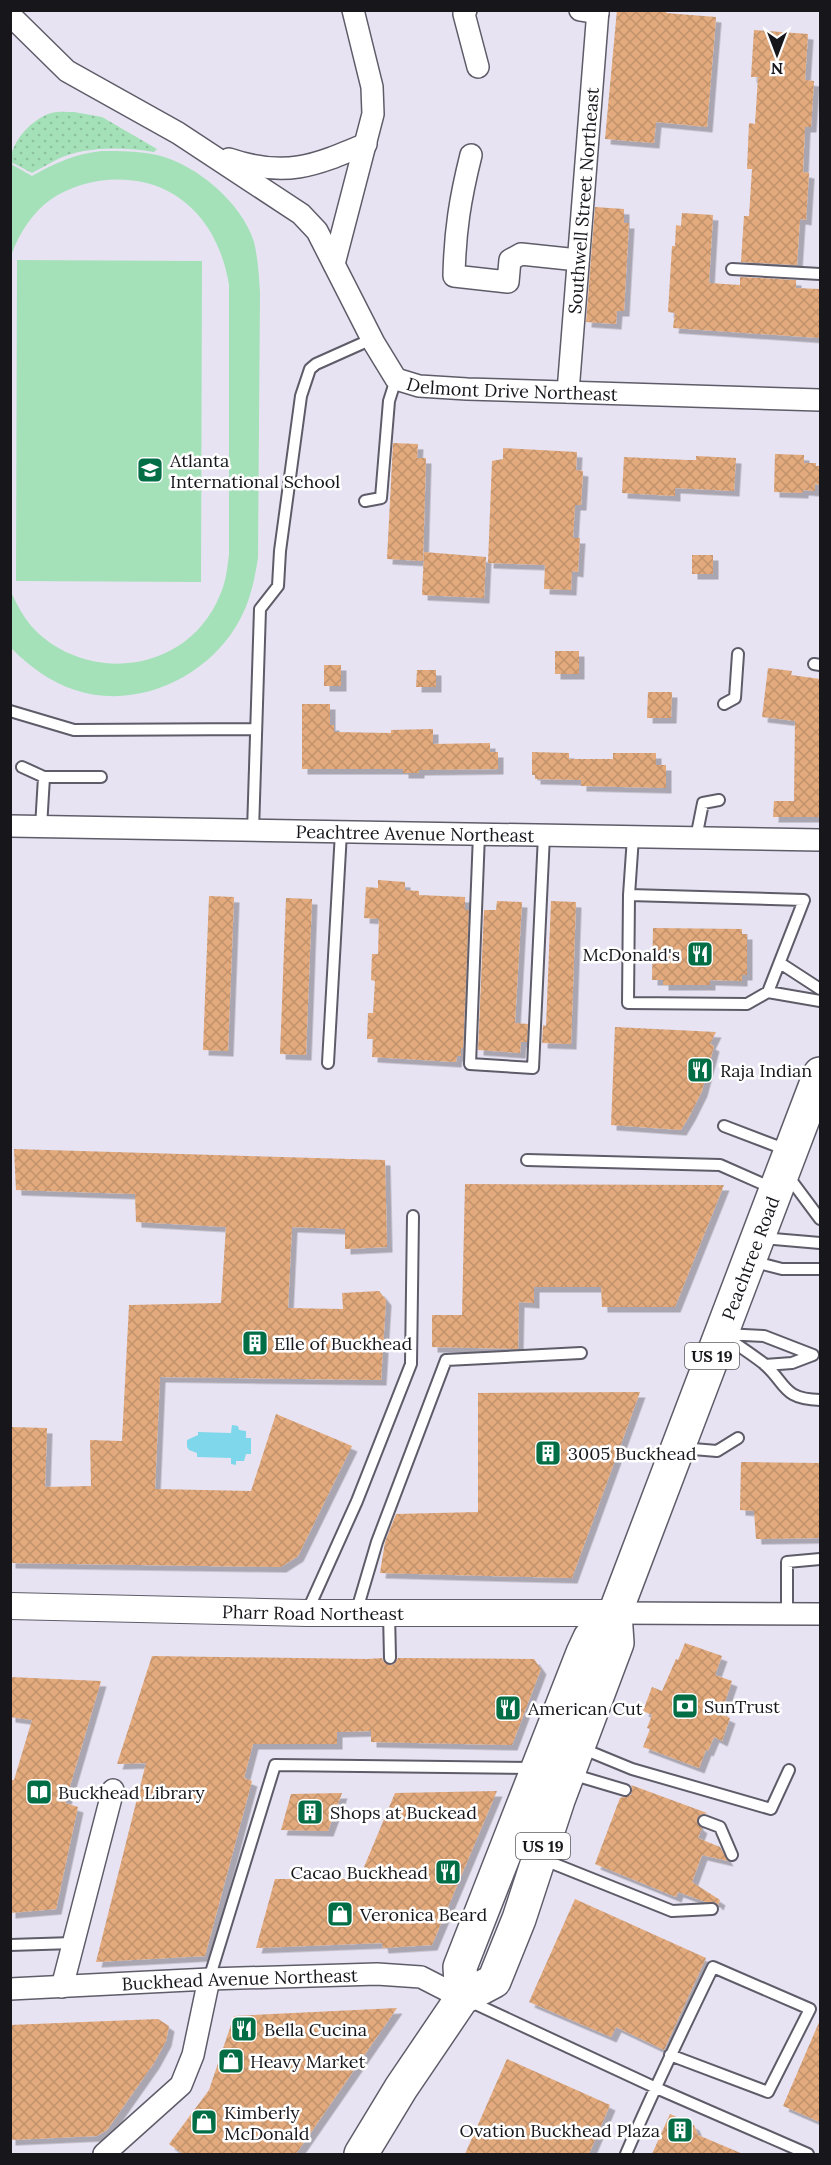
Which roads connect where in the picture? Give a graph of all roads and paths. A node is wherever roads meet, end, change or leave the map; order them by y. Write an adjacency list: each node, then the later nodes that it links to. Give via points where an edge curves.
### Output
1 (353, 10): 6 (street, via 372,87 373,114)
2 (466, 10): 5 (street)
3 (592, 11): 9 (street, Southwell Street Northeast)
4 (10, 15): 7 (street, Delmont Drive Northeast, via 67,71)
5 (478, 67)
6 (366, 144): 7 (street, Delmont Drive Northeast, via 318,164 287,169 254,167); 10 (street)
7 (211, 155): 10 (street, Delmont Drive Northeast, via 301,214 316,231)
8 (471, 155): 9 (street, via 460,199 454,276 508,282 510,260 521,254)
9 (578, 260): 15 (street, Southwell Street Northeast)
10 (334, 264): 13 (street, Delmont Drive Northeast)
11 (732, 269): 12 (lane)
12 (820, 274)
13 (372, 339): 14 (street, Delmont Drive Northeast); 21 (lane, via 316,364 303,387 278,586 260,609)
14 (396, 379): 15 (street, Delmont Drive Northeast, via 419,386); 17 (lane, via 389,401 381,498)
15 (568, 392): 16 (street, Delmont Drive Northeast)
16 (820, 400)
17 (365, 501)
18 (738, 654): 19 (lane, via 735,698)
19 (724, 704)
20 (10, 711): 21 (lane, via 74,730)
21 (256, 729): 28 (lane)
22 (22, 767): 23 (lane)
23 (44, 777): 24 (lane); 27 (lane)
24 (101, 777)
25 (719, 800): 33 (lane, via 703,802)
26 (10, 826): 27 (street, Peachtree Avenue Northeast)
27 (41, 827): 28 (street, Peachtree Avenue Northeast)
28 (253, 831): 29 (street, Peachtree Avenue Northeast)
29 (341, 832): 30 (street, Peachtree Avenue Northeast); 40 (lane)
30 (479, 834): 31 (street, Peachtree Avenue Northeast); 31 (lane, via 470,1064 533,1068)
31 (544, 835): 32 (street, Peachtree Avenue Northeast)
32 (633, 837): 33 (street, Peachtree Avenue Northeast); 35 (lane)
33 (696, 838): 34 (street, Peachtree Avenue Northeast)
34 (820, 840)
35 (629, 895): 36 (lane, via 804,900); 38 (lane, via 628,1003 747,1004)
36 (780, 963): 37 (lane); 38 (lane)
37 (820, 989)
38 (768, 992): 39 (lane)
39 (820, 1001)
40 (328, 1063)
41 (820, 1074): 44 (highway, Peachtree Road / US 19)
42 (724, 1126): 44 (lane)
43 (527, 1160): 44 (lane)
44 (783, 1169): 46 (lane); 48 (highway, Peachtree Road / US 19)
45 (413, 1216): 58 (lane, via 411,1364 357,1501)
46 (820, 1219)
47 (820, 1243): 48 (lane)
48 (752, 1249): 49 (lane, via 782,1269); 50 (highway, Peachtree Road / US 19)
49 (820, 1269)
50 (721, 1333): 52 (lane); 52 (lane, via 764,1336 813,1355 792,1363); 55 (highway, Peachtree Road / US 19)
51 (581, 1353): 59 (lane, via 446,1360 377,1542)
52 (765, 1365): 53 (lane, via 794,1394)
53 (820, 1400)
54 (738, 1438): 55 (lane, via 717,1451)
55 (677, 1448): 61 (highway, Peachtree Road / US 19)
56 (820, 1559): 62 (lane, via 787,1562)
57 (10, 1606): 58 (street, Pharr Road Northeast)
58 (307, 1612): 59 (street, Pharr Road Northeast)
59 (356, 1613): 60 (street, Pharr Road Northeast)
60 (388, 1613): 61 (street, Pharr Road Northeast); 64 (lane)
61 (615, 1613): 62 (street); 65 (highway, US 19, via 617,1643); 65 (highway, US 19, via 590,1638)
62 (787, 1614): 63 (street)
63 (820, 1614)
64 (390, 1658)
65 (562, 1763): 66 (lane, via 632,1768 771,1809); 68 (lane); 71 (highway, US 19); 75 (lane, via 275,1766); 78 (highway, US 19, via 460,1967)
66 (789, 1770)
67 (113, 1790): 73 (street)
68 (625, 1790)
69 (704, 1821): 70 (lane, via 720,1827)
70 (732, 1854)
71 (539, 1858): 72 (lane, via 672,1911); 78 (highway, US 19, via 494,1981)
72 (712, 1909)
73 (73, 1943): 74 (lane); 76 (street)
74 (10, 1945)
75 (209, 1979): 76 (street, Buckhead Avenue Northeast); 78 (street, Buckhead Avenue Northeast, via 404,1975 421,1977); 81 (street, via 193,2055 181,2085)
76 (62, 1987): 77 (street, Buckhead Avenue Northeast)
77 (10, 1989)
78 (462, 1998): 80 (lane); 82 (highway, US 19)
79 (670, 2055): 79 (lane, via 768,2092 810,2009 713,1967); 80 (lane)
80 (654, 2087): 83 (lane); 84 (lane)
81 (104, 2154)
82 (362, 2154)
83 (626, 2154)
84 (808, 2154)

